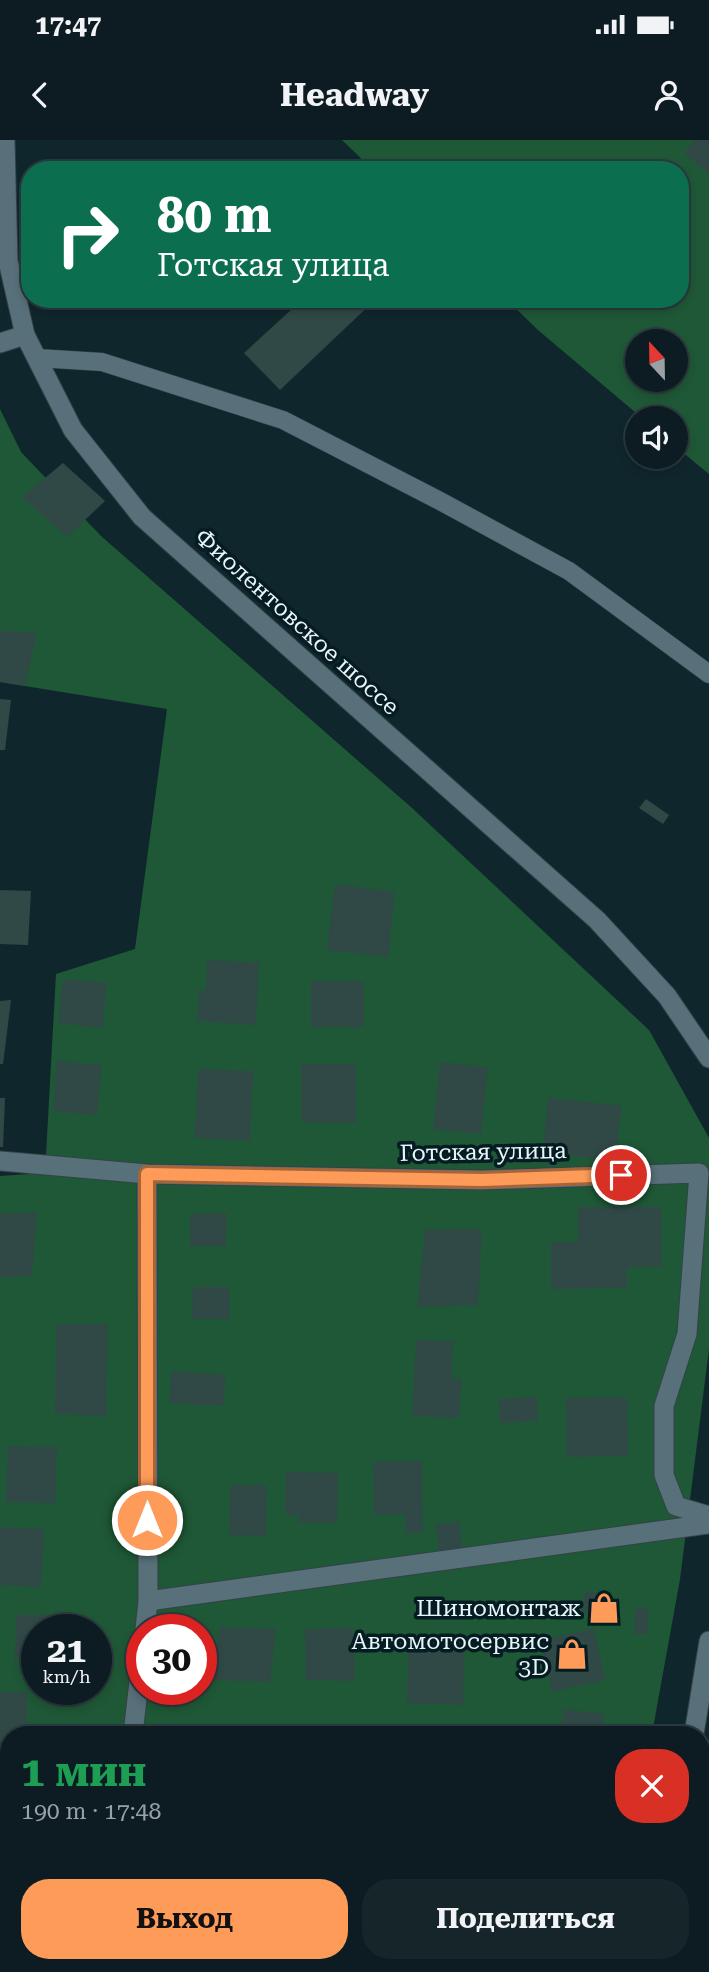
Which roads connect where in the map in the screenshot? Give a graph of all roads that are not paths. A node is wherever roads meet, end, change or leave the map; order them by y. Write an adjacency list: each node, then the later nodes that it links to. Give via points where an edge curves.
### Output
1 (5, 140): 2 (street, Фиолентовское шоссе)
2 (4, 263): 3 (street, Фиолентовское шоссе)
3 (26, 335): 4 (street); 5 (street, Фиолентовское шоссе)
4 (0, 344)
5 (37, 358): 6 (lane, via 102,362 283,420 569,571); 7 (street, Фиолентовское шоссе, via 73,430 142,517 597,920 667,996)
6 (709, 674)
7 (709, 1058)
8 (0, 1161): 9 (street, Готская улица)
9 (147, 1174): 10 (street, Готская улица, via 482,1180 699,1173 687,1334 664,1406 664,1475 676,1506); 12 (street)
10 (709, 1516)
11 (709, 1524): 12 (street)
12 (148, 1601): 13 (street)
13 (147, 1614)
14 (709, 1641): 17 (street)
15 (136, 1705): 16 (street)
16 (134, 1726)
17 (695, 1726)

